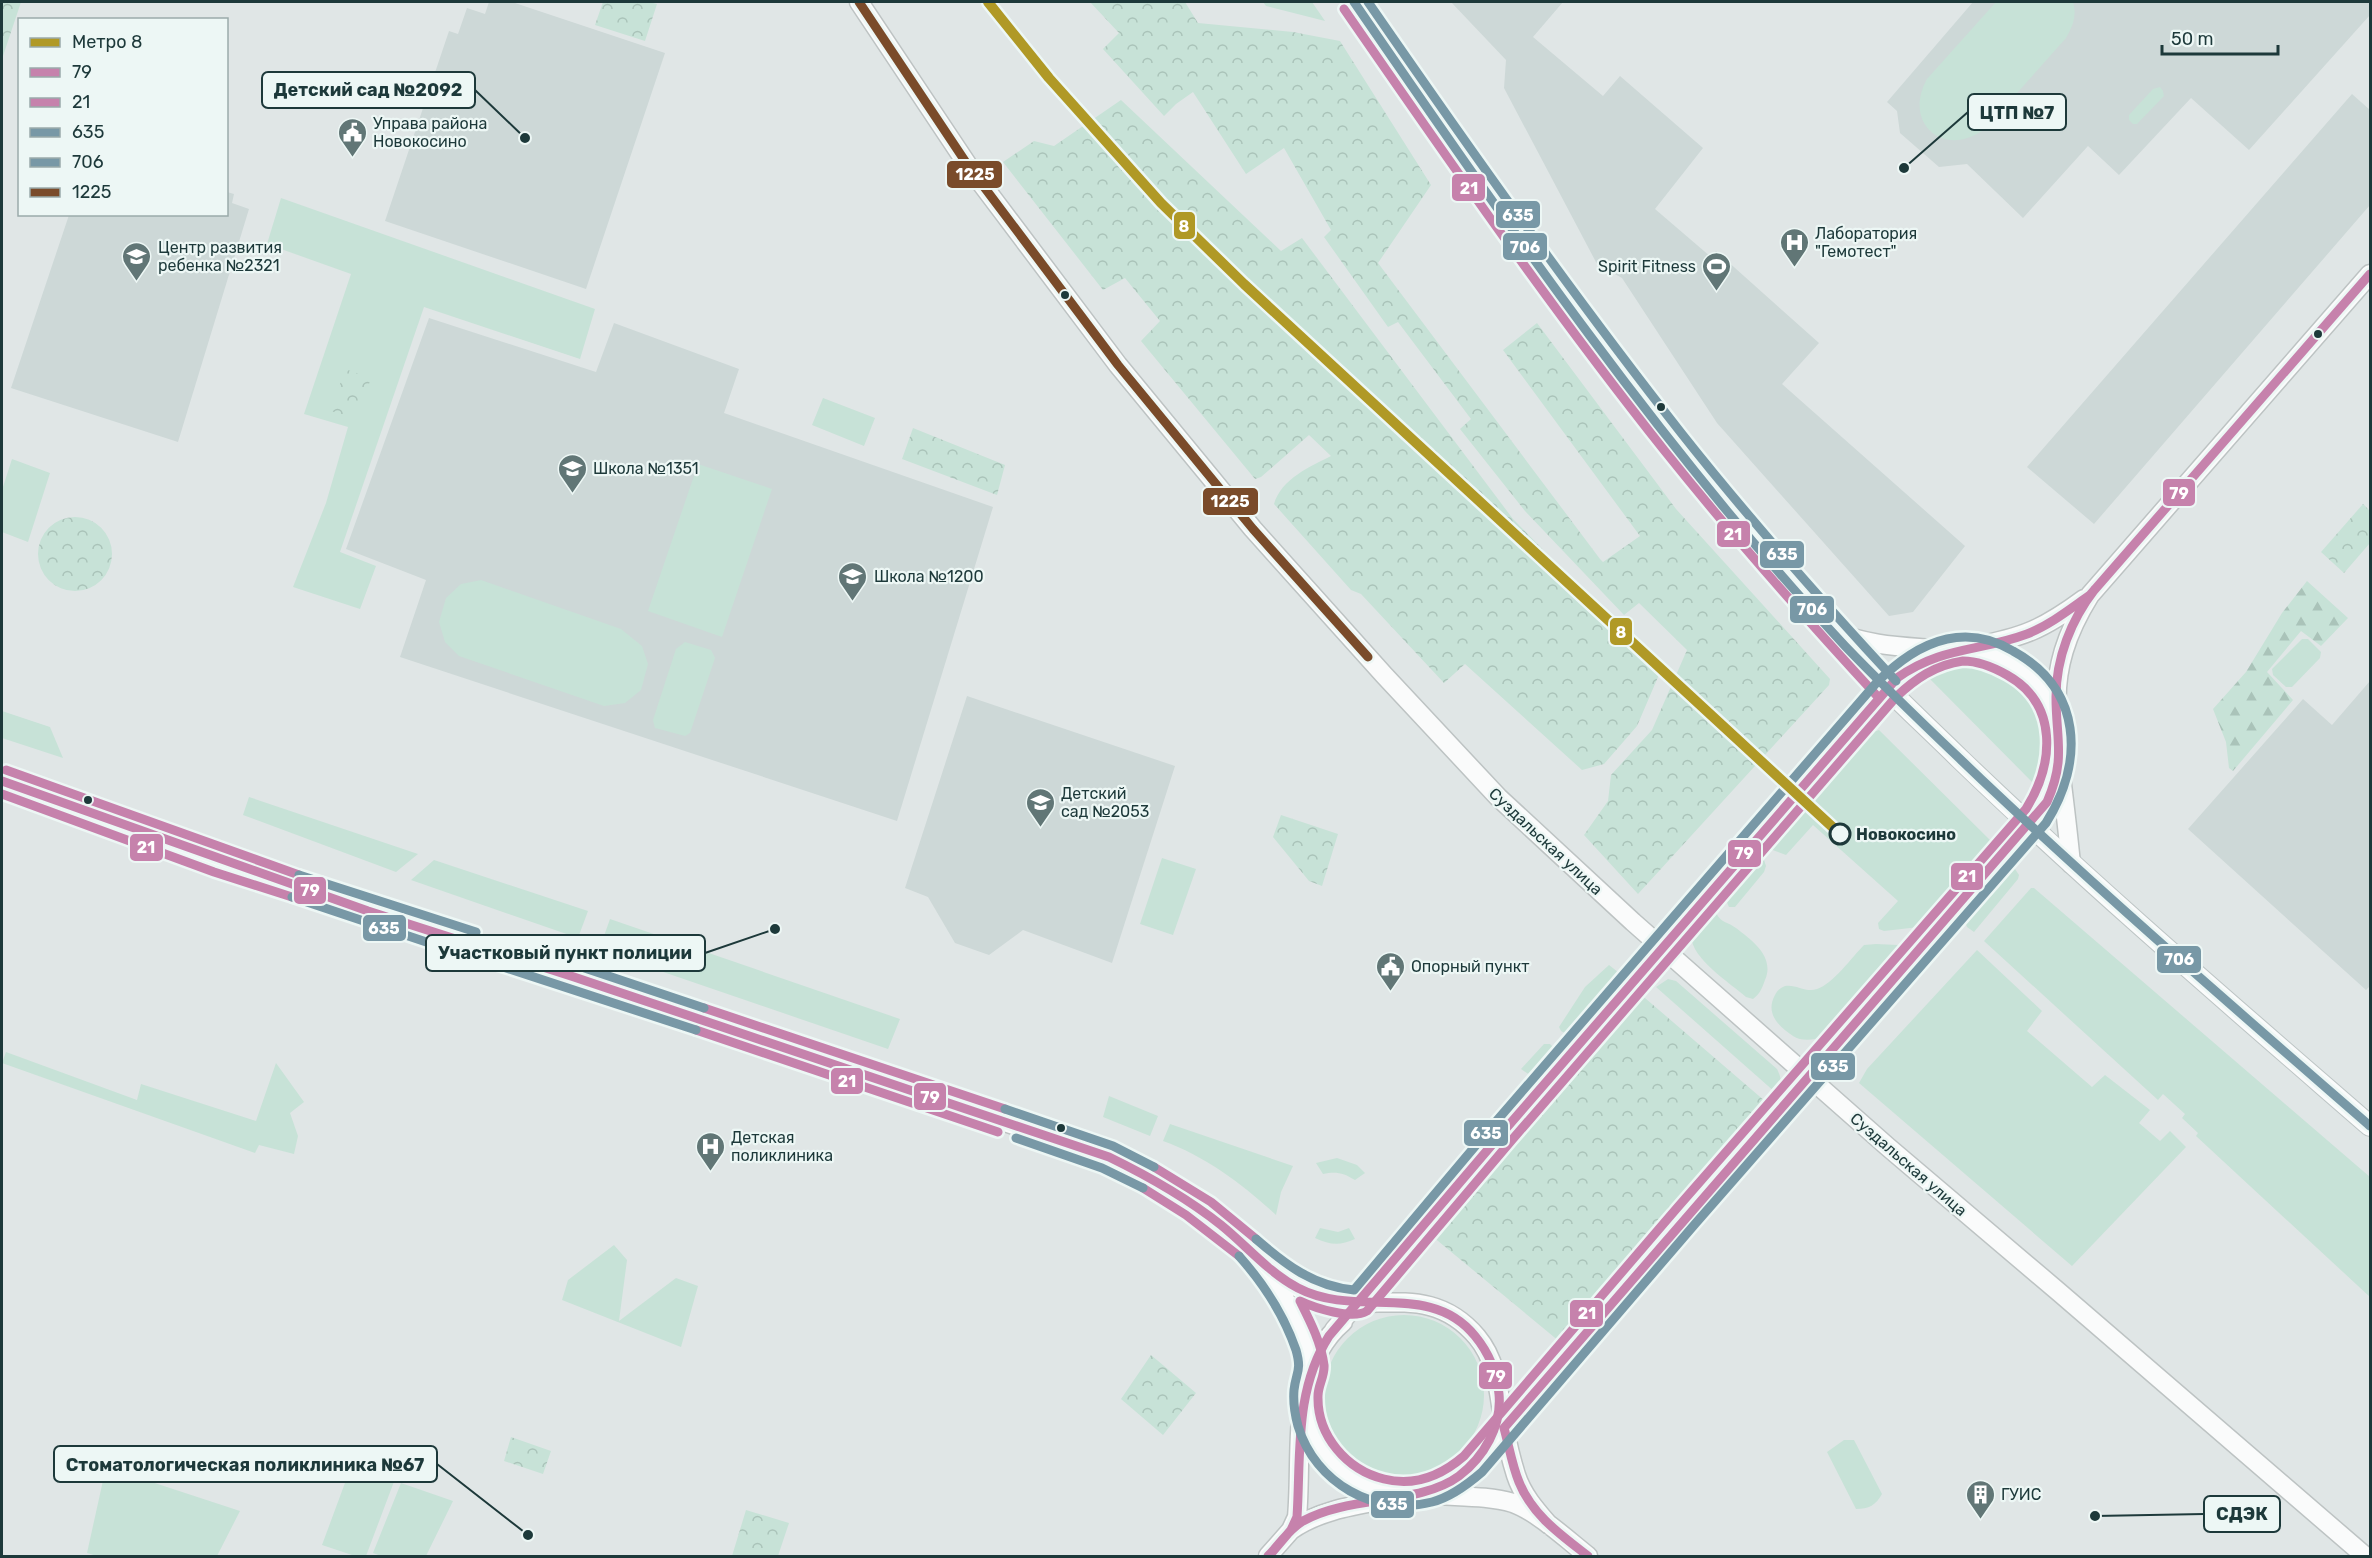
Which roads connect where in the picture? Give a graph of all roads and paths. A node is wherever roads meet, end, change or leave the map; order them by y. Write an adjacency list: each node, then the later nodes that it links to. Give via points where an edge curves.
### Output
1 (860, 2): 13 (street, Суздальская улица, via 943,130 1034,256 1253,529 1498,797)
2 (1354, 2): 5 (main road, via 1571,309 1693,469)
3 (2370, 274): 4 (street)
4 (2090, 595): 6 (street, via 2034,632); 8 (street, via 2061,656 2057,676)
5 (1831, 631): 6 (street, via 1881,646); 7 (main road)
6 (1959, 650): 7 (street, via 1935,655 1912,666); 8 (street, via 1993,654 2024,670 2049,700)
7 (1887, 689): 11 (main road); 13 (street)
8 (2059, 731): 9 (street)
9 (2060, 765): 11 (street, via 2047,802); 12 (street)
10 (2, 781): 16 (street, via 357,907 1110,1157 1195,1206)
11 (2028, 825): 12 (main road); 14 (street)
12 (2071, 864): 15 (main road)
13 (1662, 948): 14 (street, Суздальская улица); 17 (street)
14 (1808, 1077): 23 (street); 30 (street, Суздальская улица)
15 (2370, 1126)
16 (1253, 1253): 17 (street, via 1284,1280 1305,1291 1328,1300); 20 (street, via 1289,1308)
17 (1359, 1302): 18 (street); 19 (street)
18 (1402, 1302): 19 (street, via 1372,1306); 22 (street, via 1434,1307 1465,1324 1488,1354)
19 (1334, 1330): 20 (street, via 1315,1357)
20 (1312, 1370): 21 (street)
21 (1307, 1388): 25 (street, via 1314,1437 1336,1468 1364,1486); 27 (street, via 1298,1440 1297,1517)
22 (1498, 1390): 23 (street); 24 (street, via 1495,1424)
23 (1504, 1428): 24 (street); 26 (street, via 1524,1495)
24 (1483, 1452): 25 (street, via 1454,1479)
25 (1413, 1494): 26 (street, via 1500,1500 1516,1504); 27 (street, via 1318,1515)
26 (1548, 1524): 29 (street)
27 (1291, 1530): 28 (street)
28 (1268, 1557)
29 (1588, 1557)
30 (2365, 1557)

